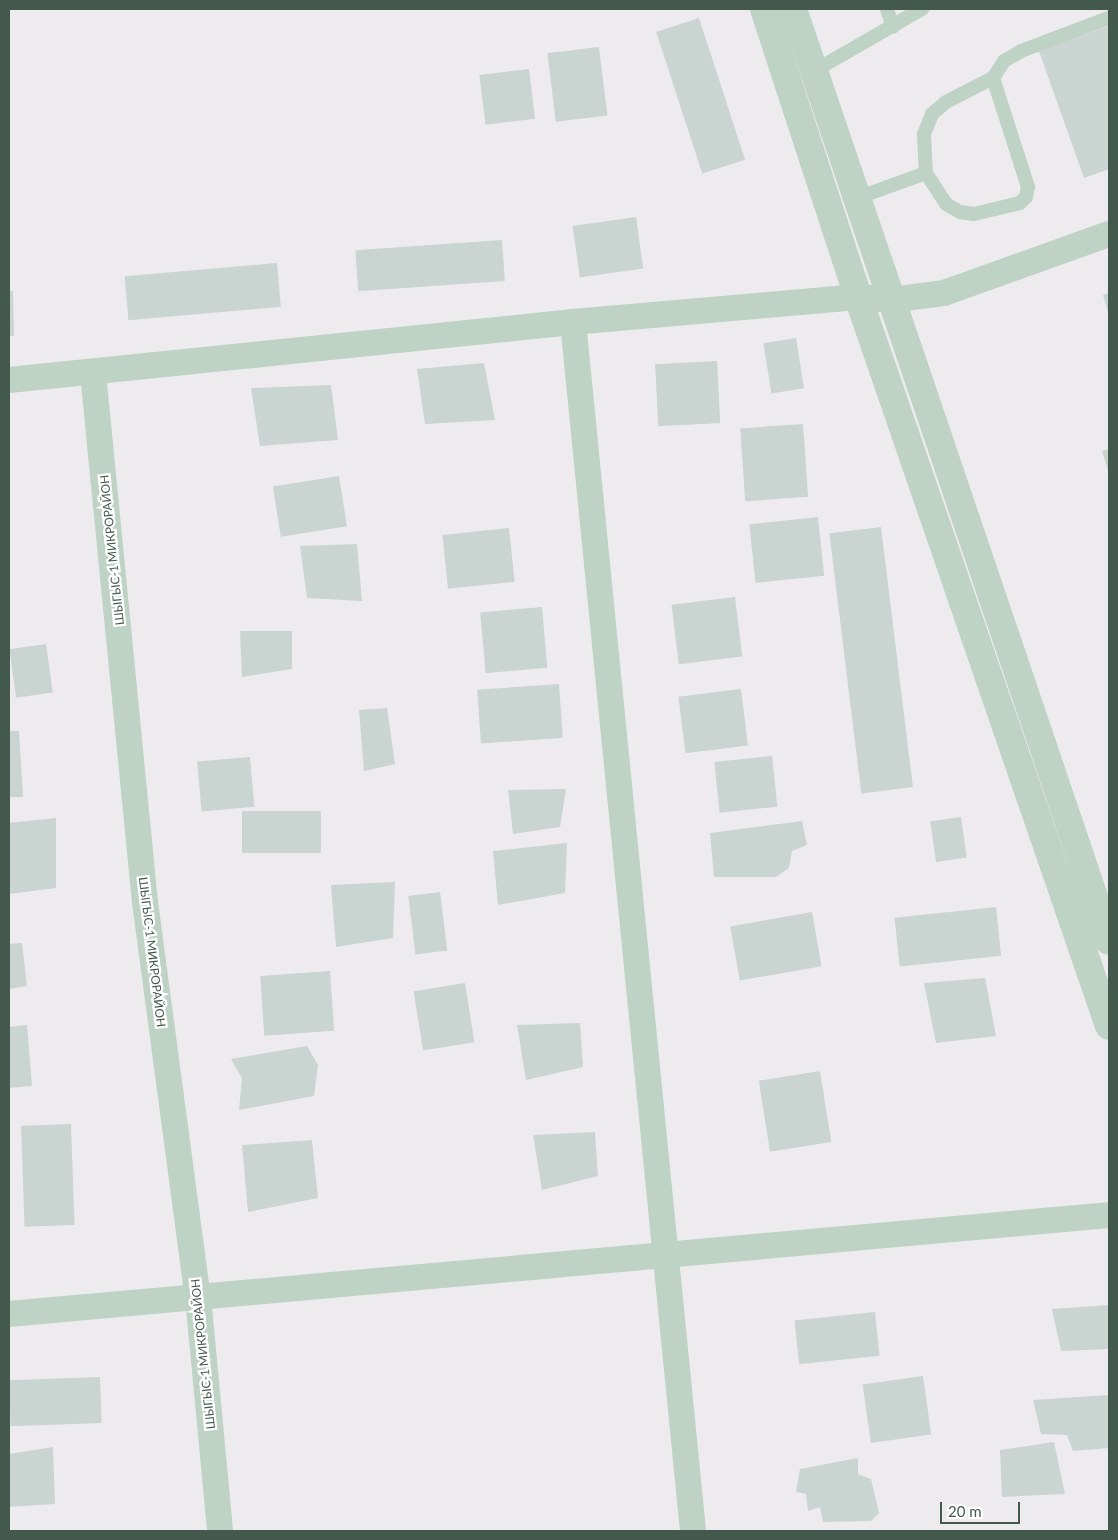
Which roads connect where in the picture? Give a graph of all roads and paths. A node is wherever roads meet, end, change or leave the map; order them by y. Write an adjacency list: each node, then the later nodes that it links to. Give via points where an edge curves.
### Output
1 (764, 9): 12 (street)
2 (793, 9): 7 (street)
3 (887, 9): 6 (lane)
4 (922, 9): 6 (lane)
5 (1109, 18): 8 (lane, via 1021,51 1004,61)
6 (893, 27): 7 (lane)
7 (814, 71): 10 (street)
8 (993, 78): 9 (lane, via 946,102 932,114 924,134); 9 (lane, via 1028,186 1026,197 1020,203 974,214 960,212 946,204)
9 (926, 173): 10 (lane)
10 (857, 198): 13 (street)
11 (1109, 234): 13 (street, via 944,293)
12 (858, 297): 13 (street); 14 (street); 18 (street)
13 (890, 300): 17 (street)
14 (572, 322): 15 (street); 20 (street)
15 (93, 373): 16 (street); 21 (street, ШЫГЫС-1 МИКРОРАЙОН, via 145,902)
16 (9, 380)
17 (1109, 941)
18 (1109, 1026)
19 (1109, 1215): 20 (street)
20 (665, 1255): 21 (street); 24 (street)
21 (198, 1297): 22 (street); 23 (street, ШЫГЫС-1 МИКРОРАЙОН)
22 (9, 1314)
23 (220, 1531)
24 (693, 1531)

